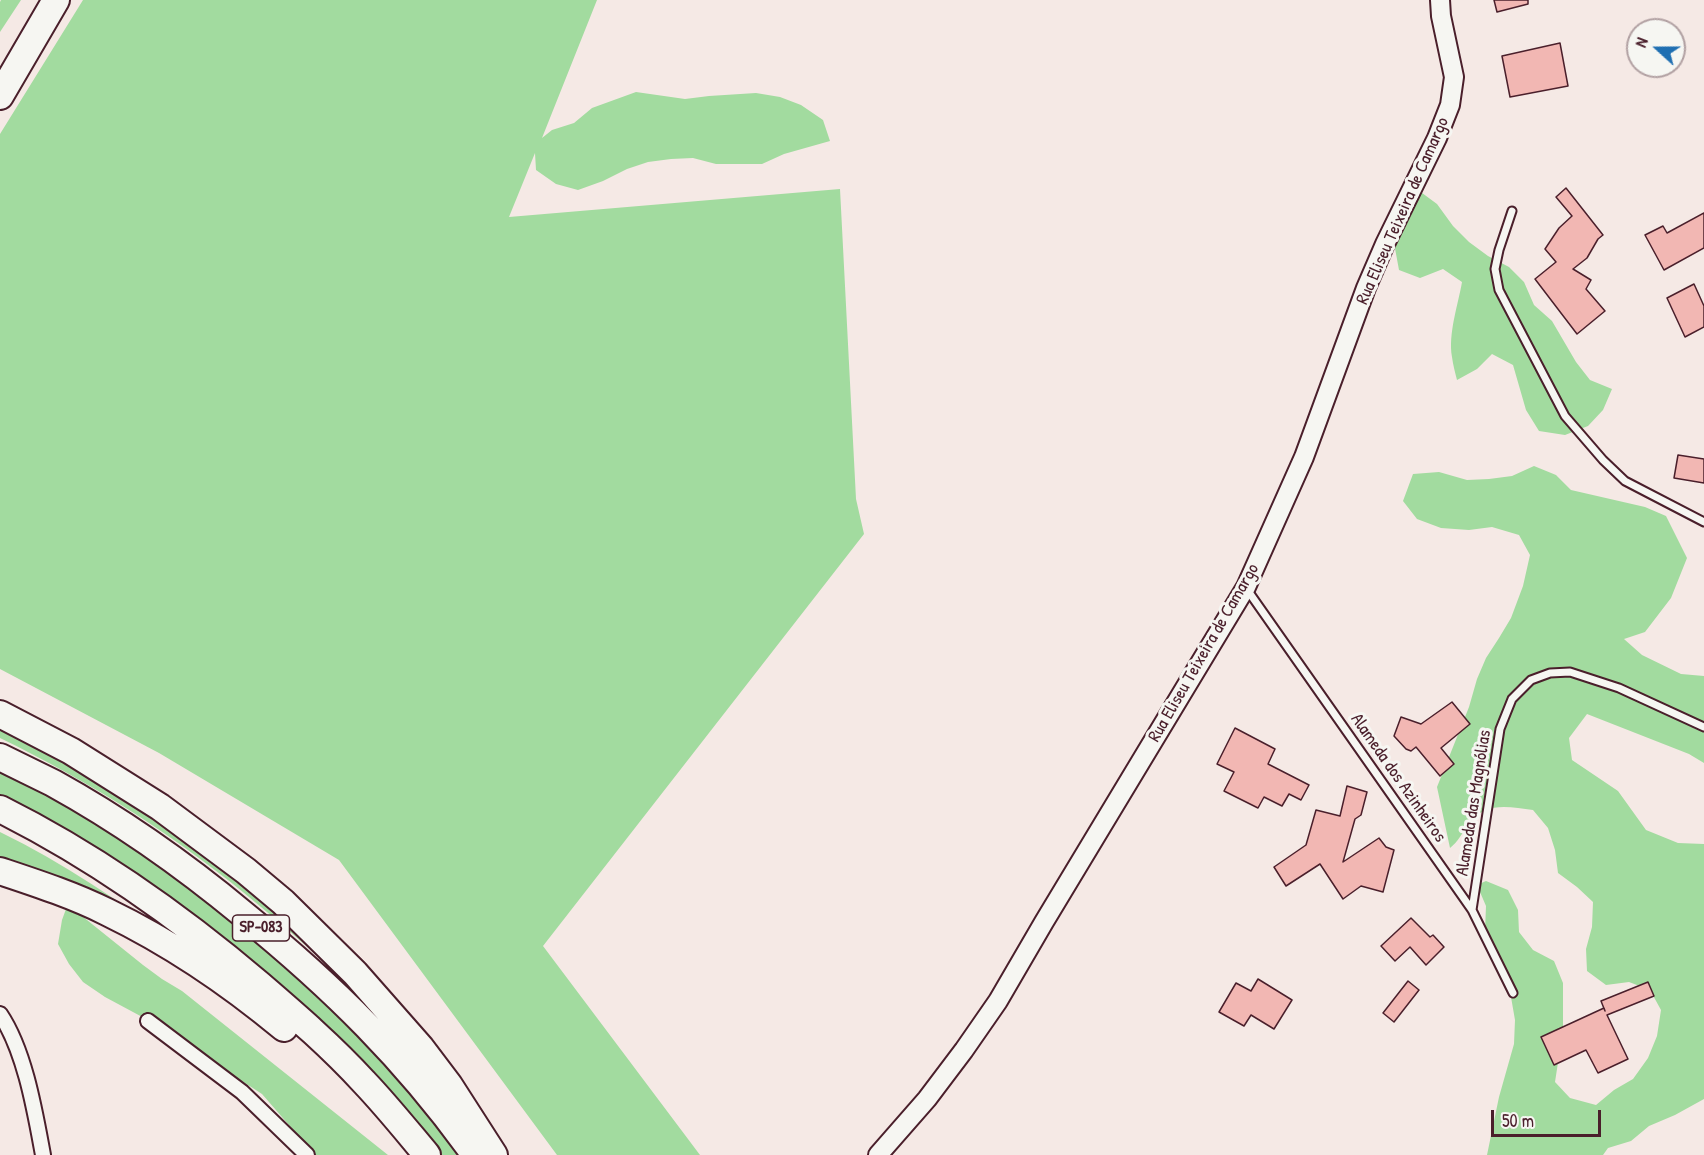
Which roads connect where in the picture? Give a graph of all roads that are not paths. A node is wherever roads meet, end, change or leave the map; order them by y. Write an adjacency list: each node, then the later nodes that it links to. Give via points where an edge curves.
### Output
1 (40, 0): 4 (highway)
2 (57, 0): 5 (highway)
3 (1440, 0): 8 (street, Rua Eliseu Teixeira de Camargo, via 1454,77 1450,105 1415,188 1377,261 1304,458)
4 (0, 62)
5 (0, 96)
6 (1512, 211): 7 (lane, via 1499,250 1499,290 1565,416 1625,480)
7 (1704, 522)
8 (1246, 587): 14 (lane, Alameda dos Azinheiros); 24 (street, Rua Eliseu Teixeira de Camargo, via 998,1001 927,1099)
9 (0, 714): 23 (highway, via 71,751 160,807 283,902 355,973 421,1048 450,1085)
10 (1704, 727): 14 (lane, Alameda das Magnólias, via 1619,688 1570,672 1550,673 1532,680 1512,699 1500,729)
11 (0, 757): 22 (highway, SP-083, via 63,789 165,854 283,946 337,994 408,1068)
12 (0, 809): 21 (highway, SP-083, via 106,869 236,965 365,1082)
13 (0, 871): 20 (highway, via 106,912 208,970 272,1017 336,1072)
14 (1472, 910): 15 (lane, Alameda dos Azinheiros)
15 (1513, 993)
16 (0, 1014): 18 (street, via 19,1052)
17 (148, 1021): 19 (street, via 242,1092)
18 (43, 1155)
19 (307, 1155)
20 (415, 1155)
21 (426, 1155)
22 (475, 1155)
23 (494, 1155)
24 (878, 1155)

